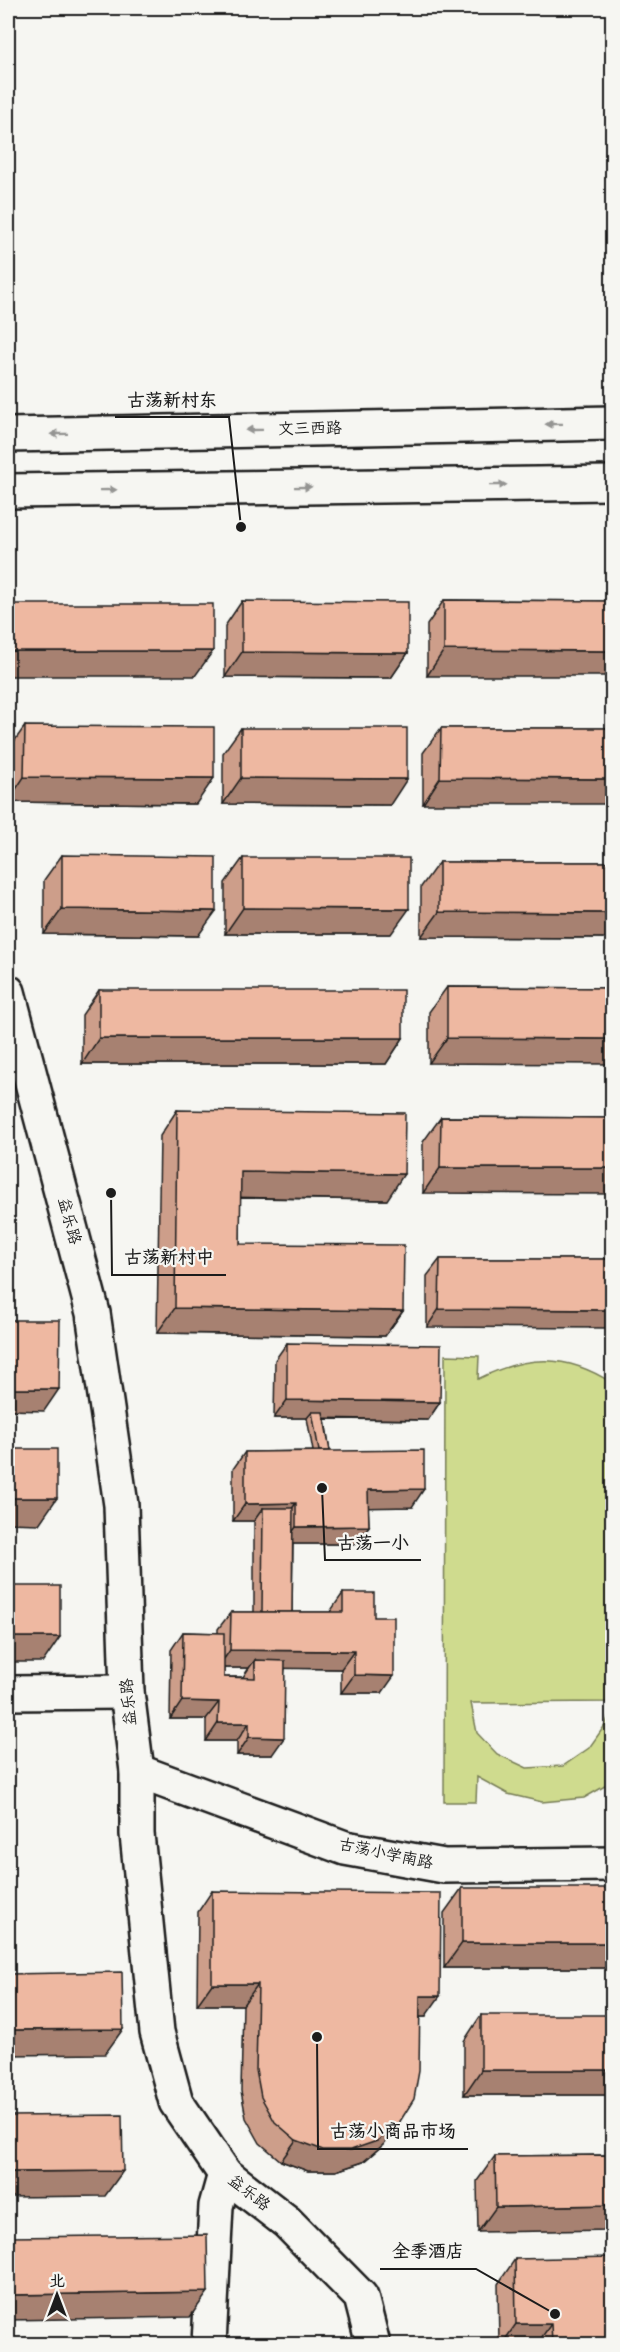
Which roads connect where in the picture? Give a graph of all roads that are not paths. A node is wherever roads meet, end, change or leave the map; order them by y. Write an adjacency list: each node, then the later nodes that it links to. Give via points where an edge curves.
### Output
1 (612, 423): 2 (street, 文三西路, one-way to 2)
2 (8, 435)
3 (612, 483): 4 (street, one-way to 3)
4 (8, 491)
5 (8, 992): 6 (street, 益乐路, via 93,1313 121,1505)
6 (127, 1692): 7 (street); 8 (street, 益乐路)
7 (8, 1693)
8 (137, 1771): 9 (street, 古荡小学南路, via 345,1848 444,1866); 10 (street, 益乐路, via 137,1834 157,2032 176,2102)
9 (612, 1864)
10 (225, 2174): 11 (street, via 216,2206); 12 (street, 益乐路, via 287,2222 361,2297)
11 (209, 2344)
12 (373, 2344)

